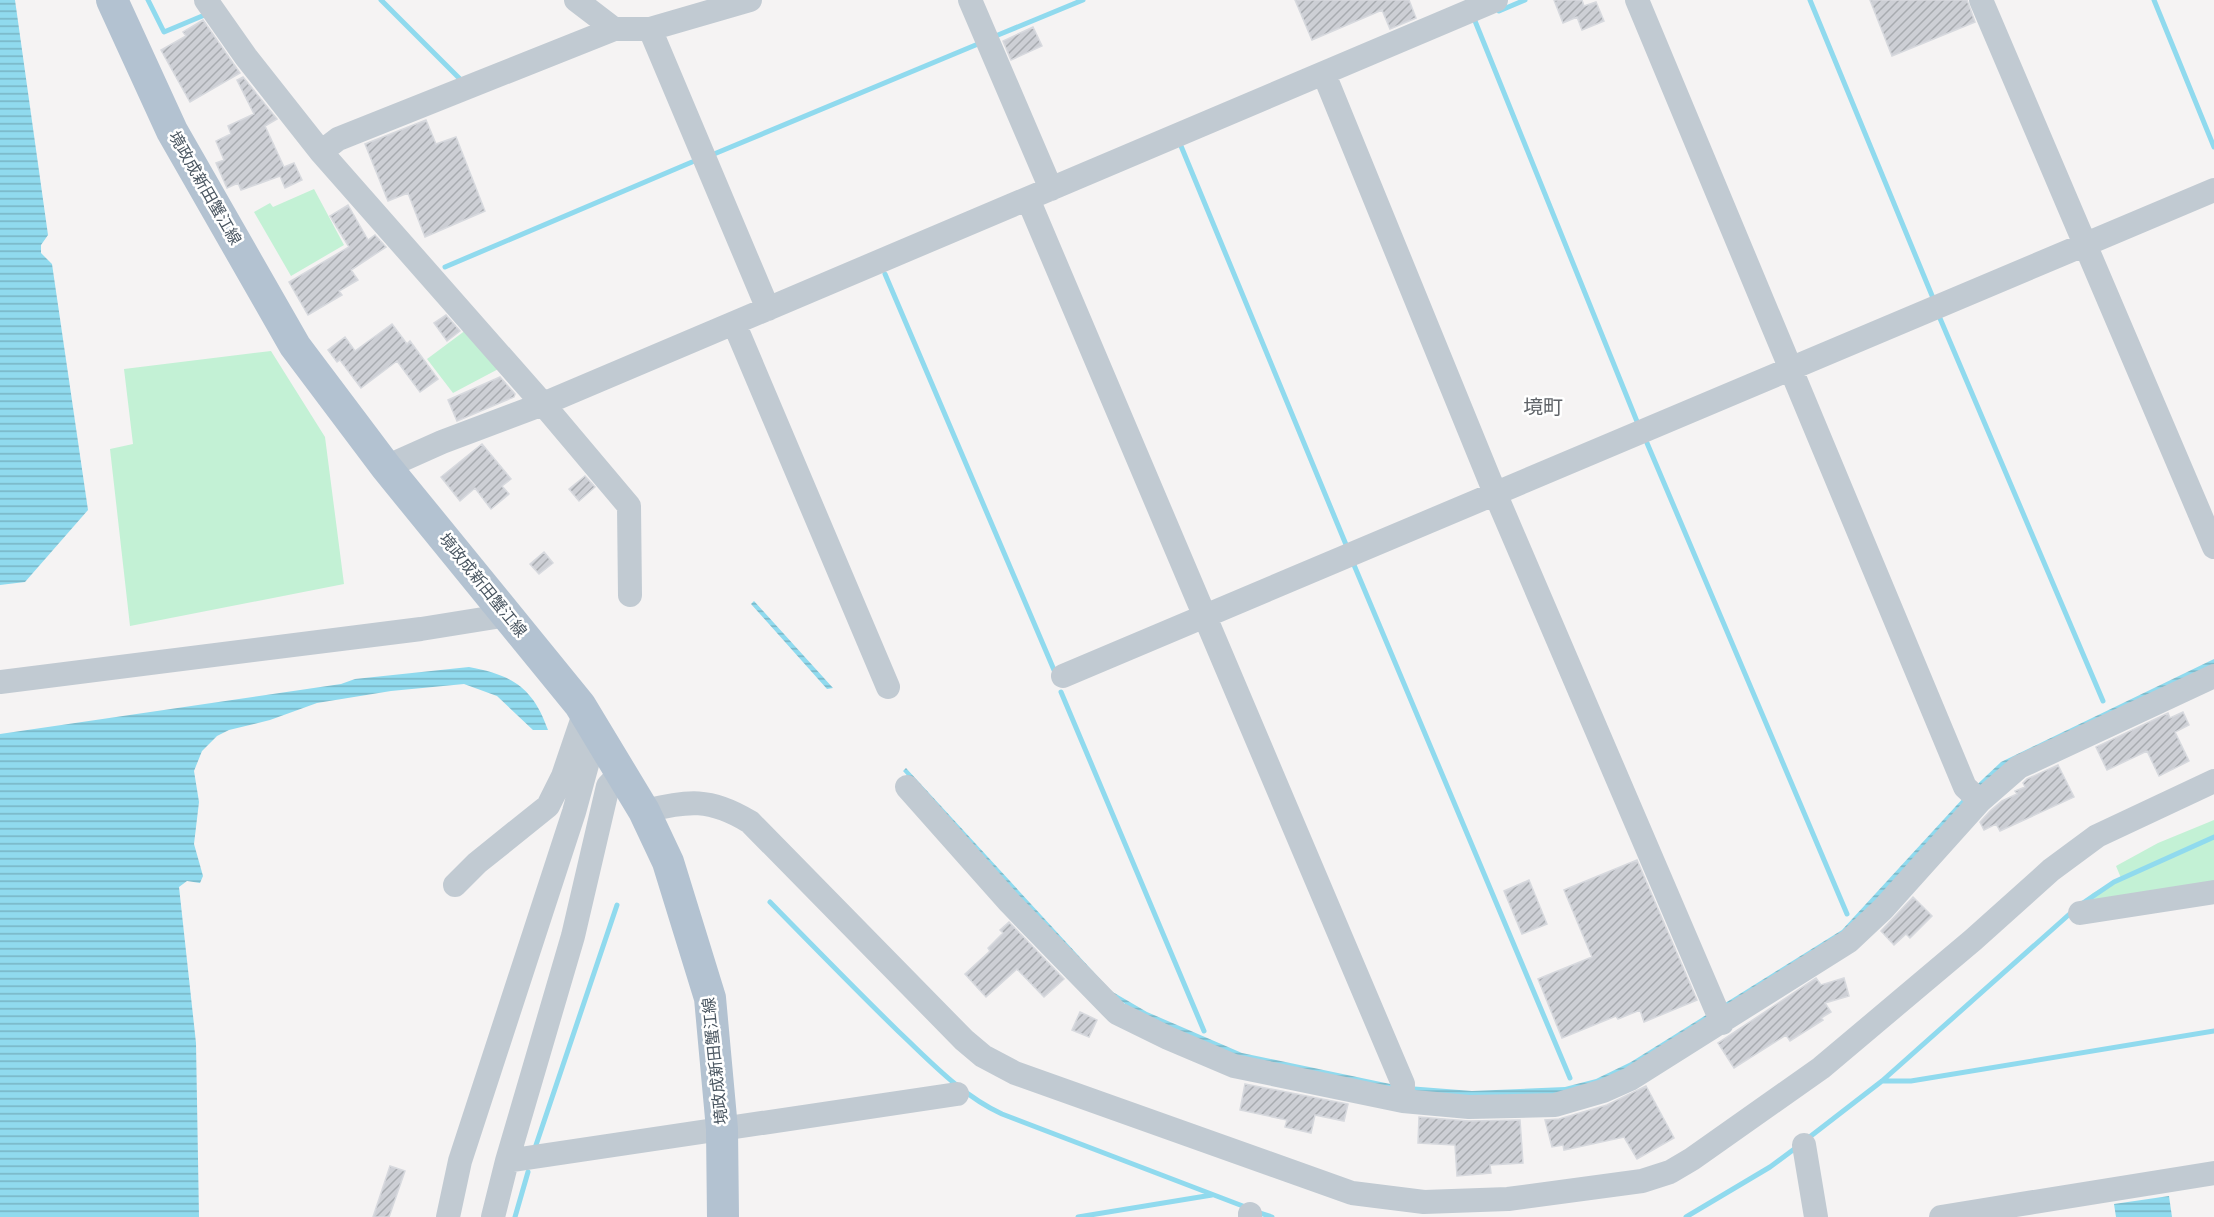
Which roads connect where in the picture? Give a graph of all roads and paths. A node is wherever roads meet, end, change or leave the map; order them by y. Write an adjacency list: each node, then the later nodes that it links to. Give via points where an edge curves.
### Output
1 (112, 0): 21 (main road, 境政成新田蟹江線, via 172,131 295,346)
2 (206, 0): 12 (street)
3 (576, 0): 9 (street)
4 (750, 0): 10 (street)
5 (970, 0): 13 (street)
6 (1496, 0): 11 (street)
7 (1637, 0): 19 (street)
8 (1981, 0): 16 (street)
9 (614, 29): 10 (street); 12 (street, via 338,139)
10 (650, 29): 17 (street)
11 (1324, 74): 13 (street); 22 (street)
12 (321, 152): 20 (street)
13 (1051, 189): 15 (street)
14 (2214, 190): 16 (street)
15 (1028, 200): 17 (street); 26 (street)
16 (2083, 244): 19 (street); 23 (street)
17 (768, 309): 18 (street)
18 (734, 323): 20 (street); 30 (street)
19 (1790, 370): 22 (street); 35 (street)
20 (543, 404): 21 (street); 24 (street, via 629,506)
21 (386, 467): 25 (main road, 境政成新田蟹江線)
22 (1495, 493): 26 (street); 40 (street)
23 (2214, 547)
24 (630, 595)
25 (507, 615): 29 (street); 31 (main road, 境政成新田蟹江線)
26 (1204, 617): 27 (street); 42 (street)
27 (1063, 676)
28 (2214, 676): 35 (street, via 2019,767)
29 (0, 682)
30 (888, 687)
31 (585, 712): 32 (main road, 境政成新田蟹江線); 37 (street, via 549,806); 47 (street, via 588,761 460,1161)
32 (622, 771): 36 (main road, 境政成新田蟹江線); 45 (street, via 609,786 573,936)
33 (2214, 781): 36 (street, via 2097,836 2051,870 1821,1068 1670,1172 1608,1187 1424,1202 1353,1193 1015,1073 983,1056 964,1040 750,822 727,808 702,802)
34 (907, 787): 42 (street, via 1010,903 1117,1013 1234,1066)
35 (1974, 795): 40 (street, via 1883,909 1849,941)
36 (644, 811): 43 (main road, 境政成新田蟹江線, via 668,862 710,998)
37 (455, 885)
38 (2214, 892): 39 (street)
39 (2080, 914)
40 (1719, 1016): 42 (street, via 1630,1079 1555,1105 1469,1107)
41 (957, 1094): 43 (street)
42 (1403, 1094)
43 (722, 1129): 45 (street); 49 (main road, 境政成新田蟹江線)
44 (1804, 1145): 50 (street)
45 (507, 1161): 48 (street)
46 (2214, 1173): 51 (street)
47 (448, 1217)
48 (493, 1217)
49 (723, 1217)
50 (1815, 1217)
51 (1941, 1217)

